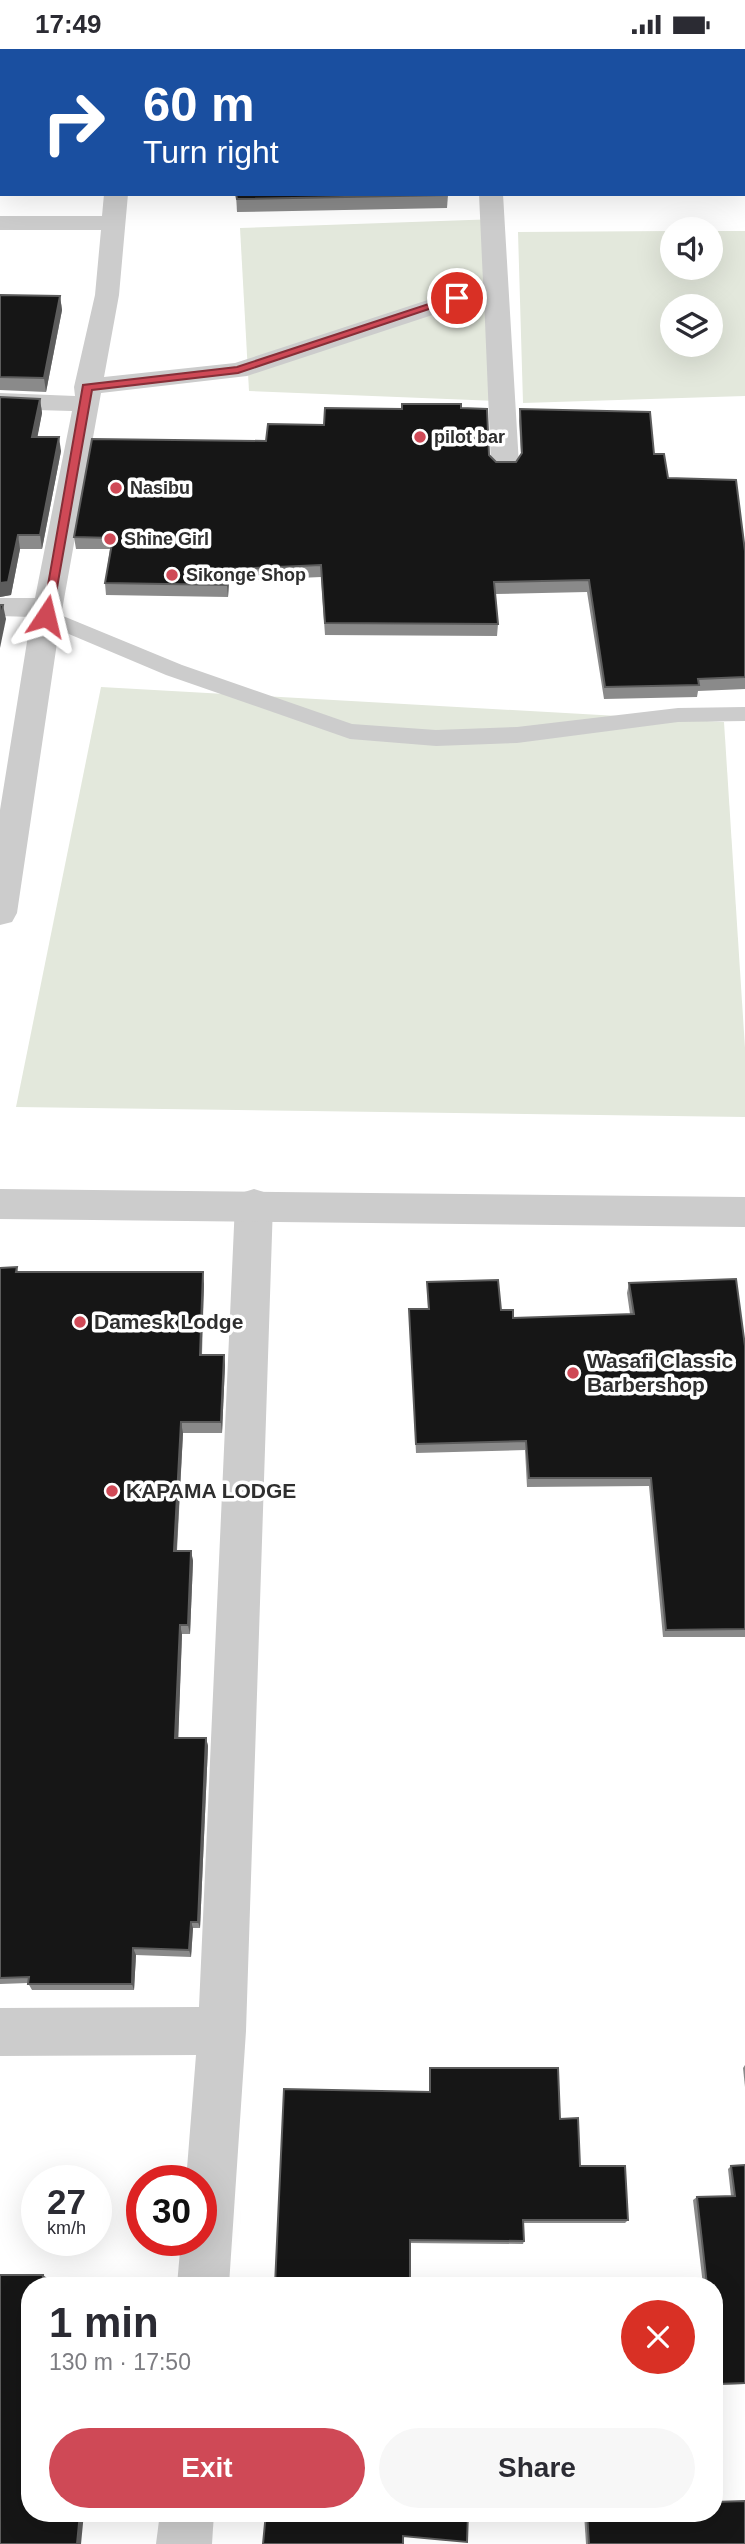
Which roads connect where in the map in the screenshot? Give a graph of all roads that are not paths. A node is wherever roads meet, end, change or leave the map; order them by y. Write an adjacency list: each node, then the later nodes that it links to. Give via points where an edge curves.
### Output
1 (116, 196): 4 (street)
2 (491, 196): 5 (street)
3 (0, 223): 4 (street)
4 (113, 223): 6 (street, via 107,295)
5 (495, 286): 6 (street, via 238,370); 8 (street)
6 (86, 395): 7 (street); 10 (street)
7 (0, 401)
8 (505, 465)
9 (0, 607): 10 (street)
10 (47, 612): 11 (lane, via 174,670 350,731 436,738 517,735 678,715); 12 (street)
11 (745, 714)
12 (6, 831): 13 (street)
13 (0, 913)
14 (0, 1204): 15 (street)
15 (254, 1204): 16 (street); 17 (street)
16 (745, 1212)
17 (222, 2031): 18 (street); 19 (street)
18 (0, 2032)
19 (204, 2277)
20 (186, 2522): 21 (street)
21 (184, 2544)

